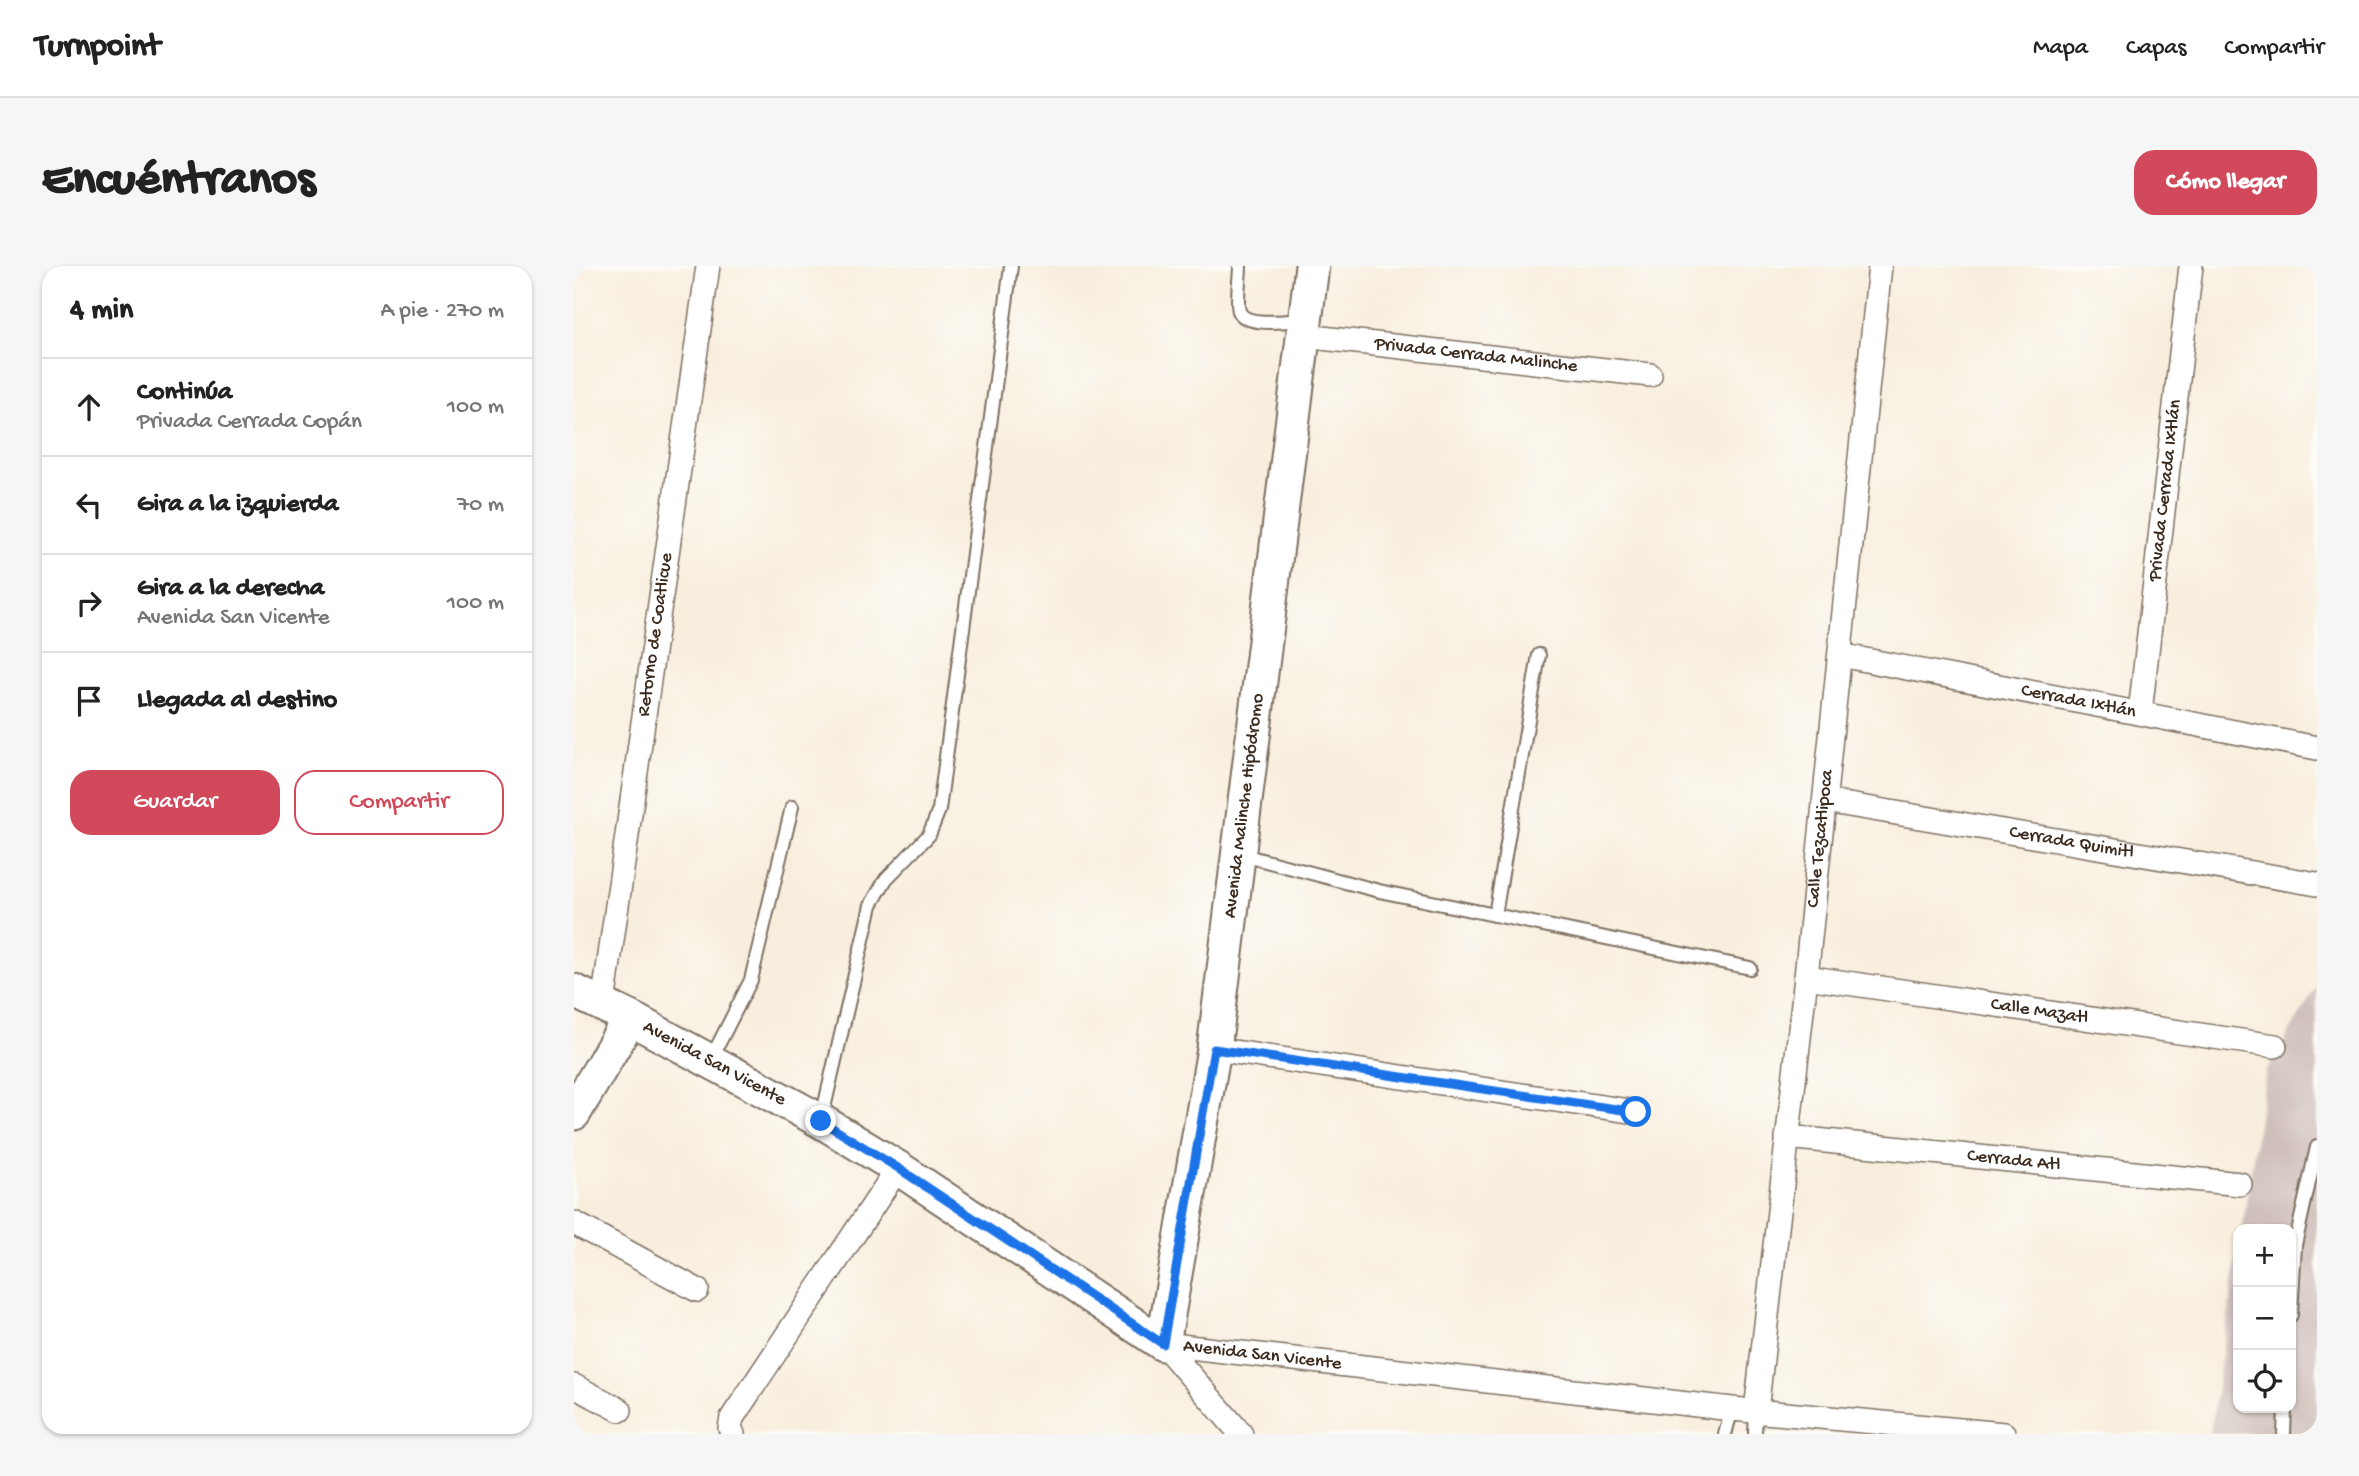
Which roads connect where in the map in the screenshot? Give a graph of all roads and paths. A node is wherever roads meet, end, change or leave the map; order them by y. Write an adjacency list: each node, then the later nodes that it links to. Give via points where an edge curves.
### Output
1 (708, 266): 20 (street, Retorno de Coatlicue)
2 (1012, 266): 26 (lane, via 939,810 929,835 886,879 871,905)
3 (1240, 266): 7 (lane, via 1239,311 1245,318)
4 (1312, 266): 7 (street, Avenida Malinche Hipódromo)
5 (1880, 266): 10 (street, Calle Tezcatlipoca)
6 (2192, 266): 11 (street, Privada Cerrada Ixtlán)
7 (1305, 328): 8 (street, Privada Cerrada Malinche); 15 (street, Avenida Malinche Hipódromo)
8 (1650, 375)
9 (1539, 655): 17 (lane)
10 (1840, 655): 11 (street, Cerrada Ixtlán); 13 (street, Calle Tezcatlipoca)
11 (2140, 713): 12 (street, Cerrada Ixtlán)
12 (2317, 748)
13 (1825, 801): 16 (street, Cerrada Quimitl); 19 (street, Calle Tezcatlipoca)
14 (792, 807): 23 (lane, via 751,980)
15 (1239, 854): 17 (lane, via 1378,891); 22 (street, Avenida Malinche Hipódromo)
16 (2317, 884)
17 (1495, 915): 18 (lane)
18 (1749, 968)
19 (1806, 977): 21 (street, Calle Mazatl); 27 (street, Calle Tezcatlipoca)
20 (602, 1005): 23 (street, Avenida San Vicente); 25 (street)
21 (2275, 1046)
22 (1214, 1049): 24 (street); 34 (street, Avenida Malinche Hipódromo)
23 (710, 1062): 26 (street, Avenida San Vicente)
24 (1636, 1112)
25 (574, 1113)
26 (821, 1121): 29 (street, Avenida San Vicente)
27 (1787, 1137): 30 (street, Cerrada Atl); 39 (street, Calle Tezcatlipoca)
28 (2317, 1147): 32 (lane, via 2295,1245)
29 (898, 1168): 34 (street, Avenida San Vicente); 40 (street, via 733,1418)
30 (2240, 1184)
31 (574, 1223): 33 (street)
32 (2293, 1287)
33 (697, 1290)
34 (1163, 1344): 36 (street, Avenida San Vicente); 41 (street)
35 (574, 1386): 37 (street)
36 (1732, 1409): 39 (street, Avenida San Vicente); 42 (lane)
37 (620, 1410)
38 (2285, 1413): 44 (lane)
39 (1756, 1423): 43 (street, Avenida San Vicente)
40 (732, 1431)
41 (1241, 1434)
42 (1725, 1434)
43 (2004, 1434)
44 (2284, 1434)

